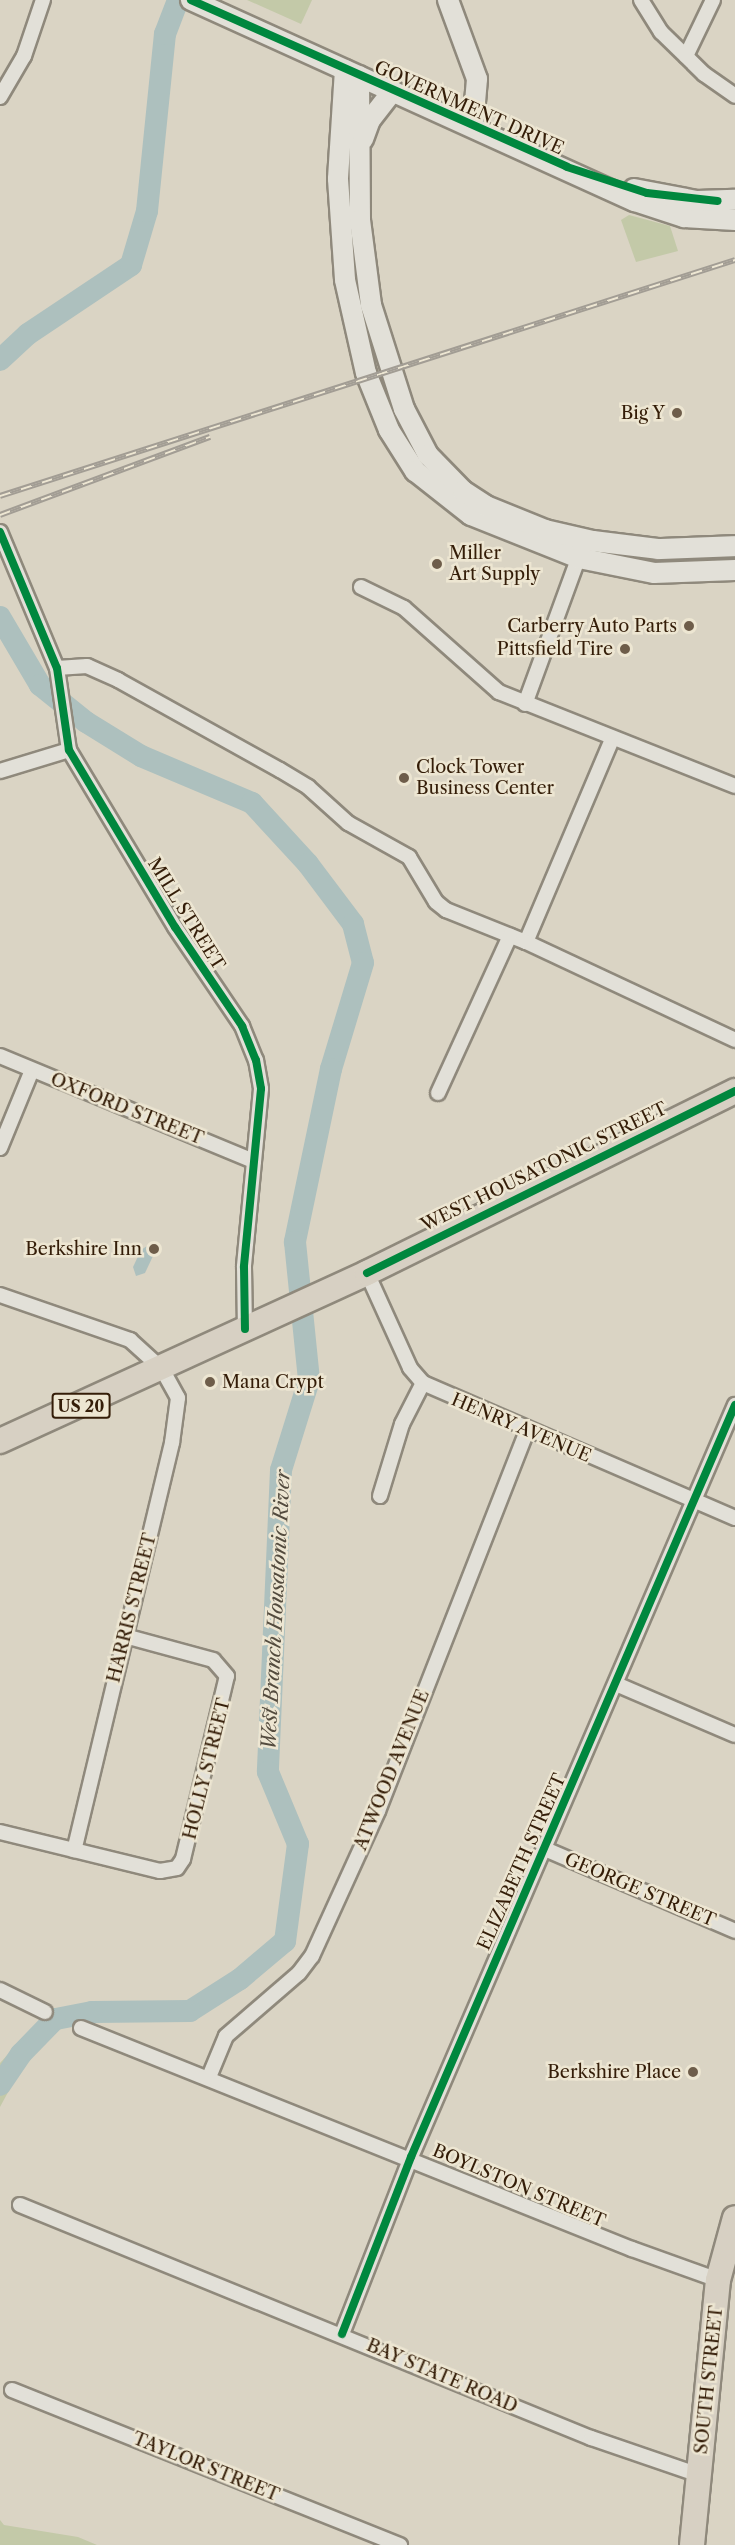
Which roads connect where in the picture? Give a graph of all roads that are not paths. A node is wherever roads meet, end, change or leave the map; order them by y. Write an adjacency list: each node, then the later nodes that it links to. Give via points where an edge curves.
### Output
1 (43, 0): 10 (street, via 24,56)
2 (448, 0): 11 (street, via 477,79)
3 (641, 0): 6 (street, via 661,32)
4 (713, 0): 6 (street)
5 (192, 1): 7 (street, GOVERNMENT DRIVE)
6 (686, 56): 9 (street)
7 (352, 73): 8 (street, GOVERNMENT DRIVE); 12 (street); 18 (street, via 338,178 345,280 365,370 388,430 415,471 446,499 492,526)
8 (393, 91): 11 (street, GOVERNMENT DRIVE); 12 (street, via 370,120)
9 (735, 96)
10 (0, 97)
11 (473, 126): 13 (street, GOVERNMENT DRIVE)
12 (359, 159): 18 (street, via 361,244 371,305 384,356 422,446 446,476 486,506)
13 (567, 167): 14 (street, via 665,197); 15 (street, GOVERNMENT DRIVE, via 652,208 697,219)
14 (735, 200)
15 (735, 220)
16 (0, 532): 21 (street, MILL STREET)
17 (735, 546): 18 (street)
18 (582, 549): 19 (street, via 654,573); 22 (street)
19 (735, 570)
20 (361, 587): 22 (street, via 404,608 488,684)
21 (57, 668): 24 (street, MILL STREET); 27 (street, via 87,666 118,680 280,770 308,787 348,823 409,857 436,902 446,910)
22 (525, 704): 23 (street)
23 (612, 739): 26 (street); 28 (street)
24 (69, 750): 25 (street); 35 (street, MILL STREET, via 175,927 242,1026 260,1076)
25 (0, 771)
26 (735, 786)
27 (510, 936): 28 (street); 33 (street)
28 (526, 942): 29 (street)
29 (735, 1040)
30 (0, 1056): 31 (street, OXFORD STREET)
31 (32, 1070): 34 (street); 35 (street, OXFORD STREET)
32 (735, 1091): 36 (highway, WEST HOUSATONIC STREET / US 20)
33 (438, 1093)
34 (0, 1148)
35 (255, 1161): 38 (street, MILL STREET, via 244,1267)
36 (367, 1273): 38 (highway, WEST HOUSATONIC STREET / US 20); 40 (street, via 410,1368)
37 (0, 1295): 39 (street, HARRIS STREET, via 130,1340)
38 (252, 1326): 39 (highway, WEST HOUSATONIC STREET / US 20)
39 (162, 1369): 43 (highway, WEST HOUSATONIC STREET / US 20); 47 (street, HARRIS STREET, via 178,1398 179,1413)
40 (423, 1383): 42 (street, HENRY AVENUE); 44 (street, via 402,1424)
41 (735, 1405): 45 (street, ELIZABETH STREET)
42 (527, 1430): 45 (street, HENRY AVENUE); 57 (street, ATWOOD AVENUE, via 378,1811 312,1956 226,2036)
43 (0, 1441)
44 (380, 1496)
45 (695, 1500): 46 (street, HENRY AVENUE); 48 (street, ELIZABETH STREET)
46 (735, 1518)
47 (125, 1636): 52 (street, HARRIS STREET); 52 (street, HOLLY STREET, via 221,1665 227,1676 220,1718 186,1853 177,1868 160,1871)
48 (616, 1684): 49 (street); 51 (street, ELIZABETH STREET)
49 (735, 1735)
50 (0, 1832): 52 (street)
51 (545, 1849): 53 (street, GEORGE STREET); 58 (street, ELIZABETH STREET)
52 (74, 1850)
53 (735, 1931)
54 (3, 1991): 55 (street)
55 (45, 2012)
56 (81, 2028): 57 (street, BOYLSTON STREET)
57 (209, 2077): 58 (street, BOYLSTON STREET)
58 (411, 2157): 61 (street, BOYLSTON STREET, via 632,2249); 62 (street, ELIZABETH STREET)
59 (20, 2205): 62 (street, BAY STATE ROAD)
60 (735, 2218): 61 (highway, SOUTH STREET)
61 (718, 2280): 64 (highway, SOUTH STREET)
62 (342, 2334): 64 (street, BAY STATE ROAD, via 591,2438)
63 (12, 2390): 65 (street, TAYLOR STREET)
64 (699, 2475): 66 (highway, SOUTH STREET)
65 (400, 2545)
66 (692, 2545)

